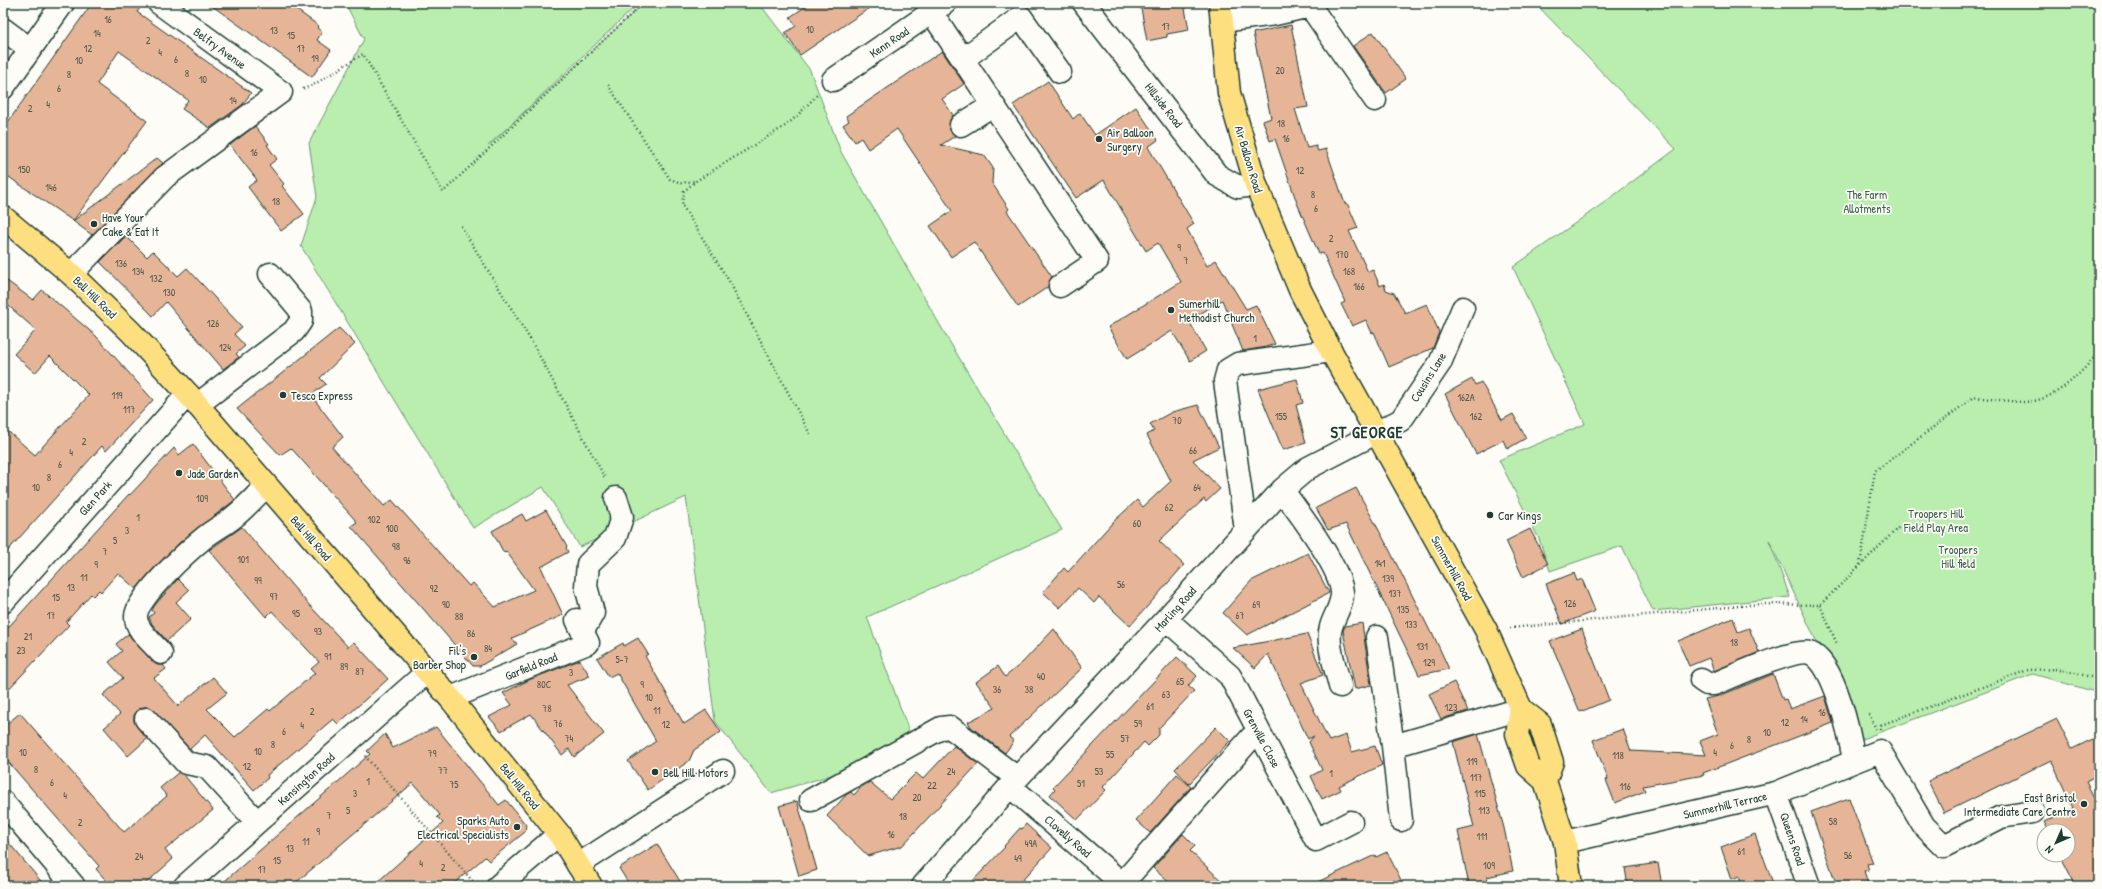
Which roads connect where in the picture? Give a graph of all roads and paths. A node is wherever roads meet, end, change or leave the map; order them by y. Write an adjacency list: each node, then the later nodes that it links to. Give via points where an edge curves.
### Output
1 (63, 3): 9 (street)
2 (159, 3): 15 (street, Belfry Avenue)
3 (643, 3): 15 (path, via 443,192 363,54 315,84 289,96)
4 (1084, 3): 20 (street, Hillside Road, via 1217,175 1238,187)
5 (1312, 4): 7 (street, Air Balloon Road, via 1275,14); 16 (street, Air Balloon Road)
6 (939, 8): 10 (street); 12 (street, Kenn Road)
7 (1221, 12): 20 (main road, Air Balloon Road, via 1229,93)
8 (3, 29): 9 (street)
9 (30, 49): 14 (street)
10 (962, 59): 11 (street, via 1021,17); 17 (street)
11 (1060, 72)
12 (833, 80): 19 (path, via 784,126)
13 (608, 85): 19 (path, via 670,179 681,183)
14 (3, 88)
15 (280, 92): 23 (street, via 165,177)
16 (1375, 100)
17 (993, 105): 18 (street); 25 (street, via 1097,261)
18 (961, 125)
19 (696, 180): 32 (path, via 684,191 682,205 729,281)
20 (1256, 185): 26 (main road, Air Balloon Road)
21 (3, 217): 23 (main road, Bell Hill Road)
22 (461, 226): 35 (path, via 533,344)
23 (71, 274): 30 (main road, Bell Hill Road, via 131,332)
24 (270, 274): 30 (street, Glen Park, via 301,311 301,321 294,331)
25 (1060, 286)
26 (1300, 290): 28 (main road, Summerhill Road)
27 (1463, 308): 31 (street, Cousins Lane, via 1440,364 1401,420)
28 (1331, 351): 31 (main road, Summerhill Road); 37 (street, via 1238,364 1228,370 1224,381)
29 (2099, 352): 38 (path, via 2075,378 2049,395 2025,402 1974,397 1875,471)
30 (193, 400): 33 (main road, Bell Hill Road); 39 (street, Glen Park)
31 (1377, 431): 34 (street, via 1308,468); 41 (main road, Summerhill Road)
32 (810, 434)
33 (266, 486): 43 (street, via 237,515 185,555 145,596 138,608 138,627); 44 (main road, Bell Hill Road)
34 (1282, 490): 37 (street); 47 (street, via 1311,528 1336,575 1342,592 1329,639)
35 (616, 498): 48 (street, Garfield Road, via 622,517 615,538 588,564 586,586 593,613 580,626 588,643)
36 (1899, 527): 38 (path)
37 (1246, 530): 40 (street, Marling Road)
38 (1860, 566): 41 (path, via 1820,606 1760,604)
39 (3, 602)
40 (1166, 619): 51 (street, Grenville Close, via 1230,676); 57 (street, Marling Road)
41 (1486, 630): 49 (main road, Summerhill Road)
42 (1377, 636): 53 (street)
43 (162, 653)
44 (427, 672): 48 (main road, Bell Hill Road); 52 (street, Kensington Road)
45 (2099, 679): 54 (path, via 2059,669 2028,670 1881,725 1878,733)
46 (1701, 680): 55 (street, via 1707,684 1714,684 1792,654 1809,653 1818,659 1829,676 1845,713)
47 (1340, 686)
48 (450, 698): 65 (main road, Bell Hill Road)
49 (1521, 709): 53 (street); 66 (main road, Summerhill Road, via 1540,724 1552,762 1545,781)
50 (146, 718): 63 (street, via 186,763 207,767)
51 (1258, 730): 64 (street, Grenville Close, via 1316,840); 68 (street)
52 (350, 739): 63 (street, Kensington Road); 71 (path)
53 (1393, 746): 62 (street)
54 (1880, 751): 55 (street, Summerhill Terrace); 61 (street, via 1924,826 1944,846 2001,817)
55 (1854, 761): 58 (street, Summerhill Terrace)
56 (723, 772): 67 (street)
57 (1014, 782): 59 (street, Clovelly Road, via 950,726 940,728); 68 (street, Clovelly Road); 74 (street, Marling Road)
58 (1776, 792): 66 (street, Summerhill Terrace); 76 (street, Queens Road)
59 (811, 800)
60 (3, 802): 69 (street)
61 (2034, 812)
62 (1401, 820)
63 (257, 822): 70 (street, Kensington Road)
64 (1351, 822)
65 (559, 834): 67 (main road, Bell Hill Road); 72 (street)
66 (1565, 842): 75 (main road, Summerhill Road)
67 (578, 865): 73 (main road, Bell Hill Road)
68 (1122, 885)
69 (74, 886)
70 (185, 886)
71 (477, 886)
72 (498, 886)
73 (591, 886)
74 (923, 886)
75 (1571, 886)
76 (1809, 886)

